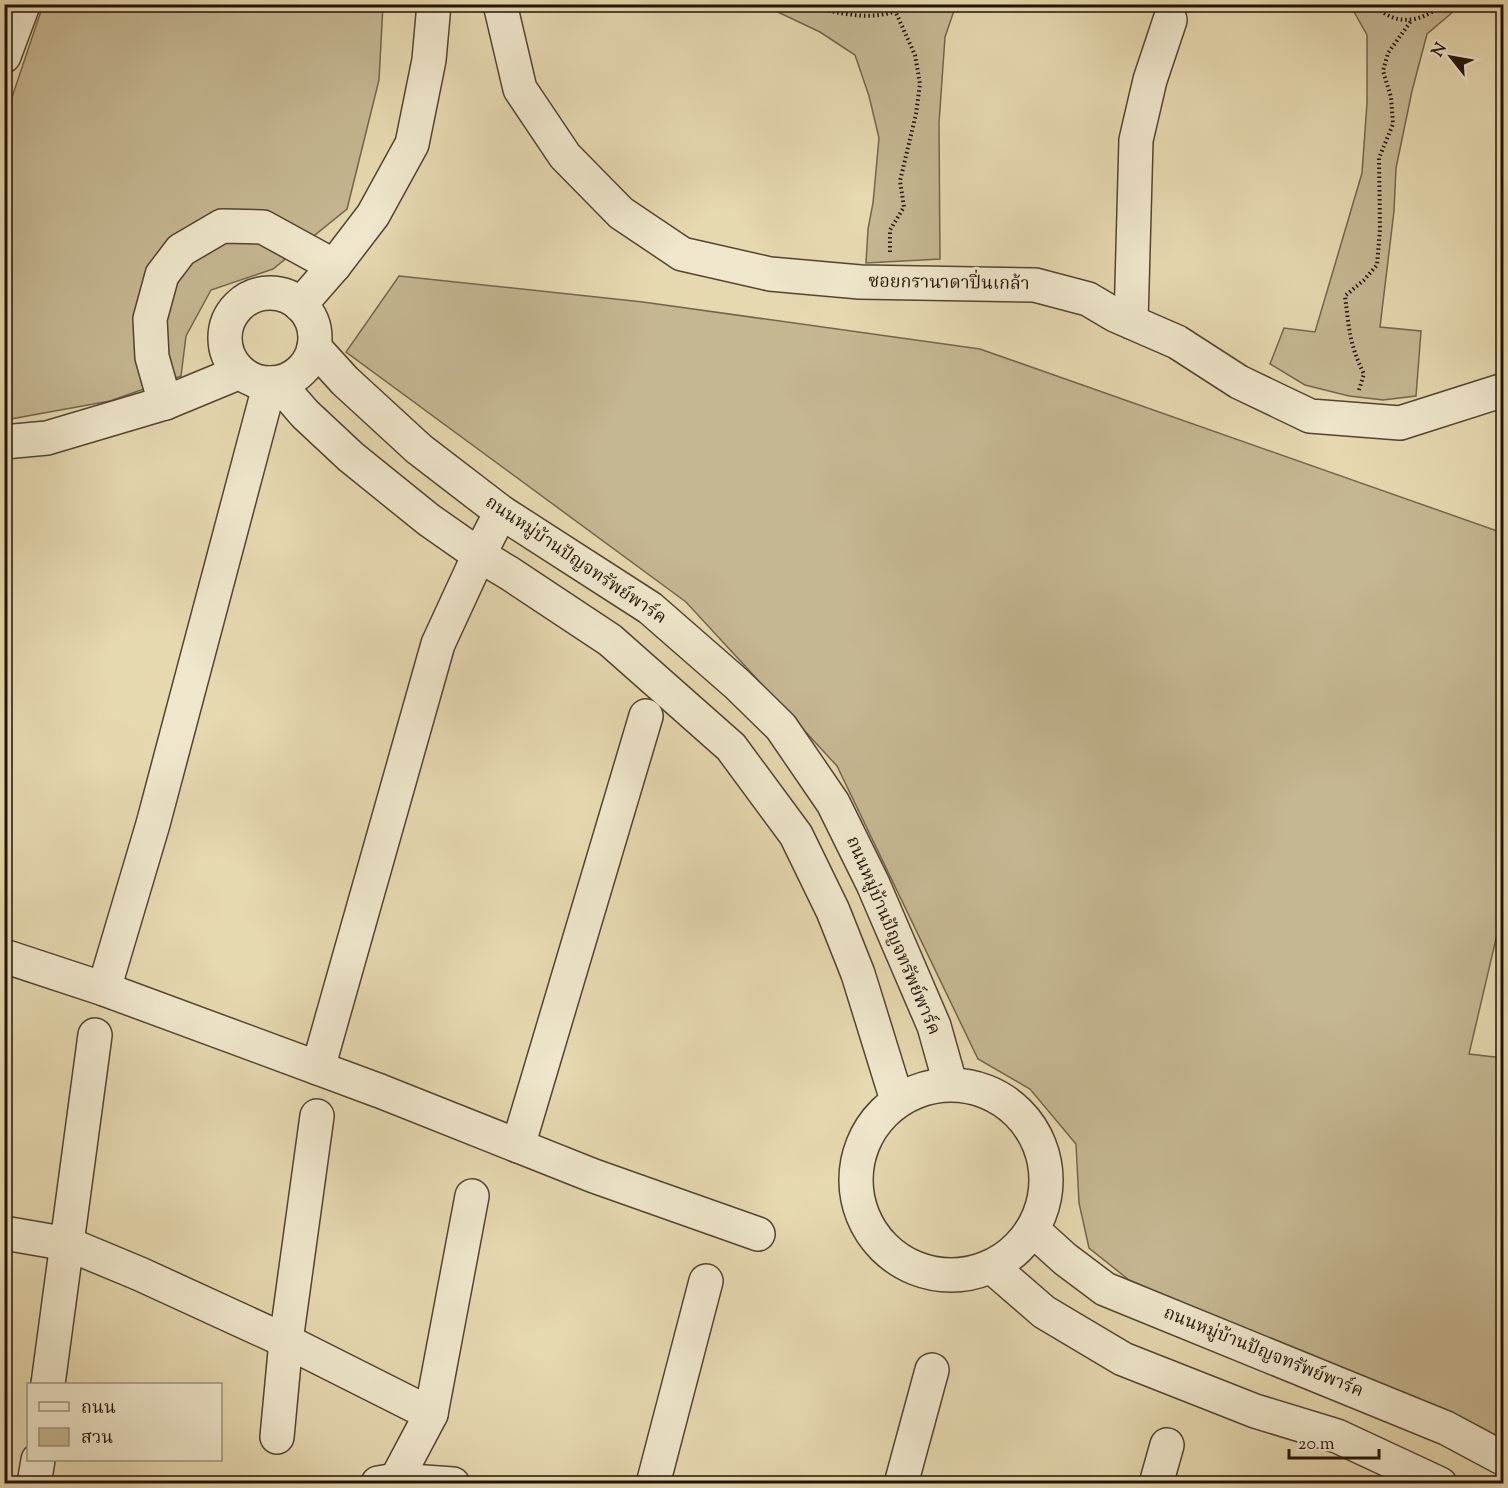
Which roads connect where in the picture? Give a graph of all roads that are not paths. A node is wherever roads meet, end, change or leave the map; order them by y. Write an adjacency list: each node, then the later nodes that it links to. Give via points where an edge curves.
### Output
1 (434, 4): 6 (street, via 429,60 412,144 373,215)
2 (500, 4): 8 (street, ซอยกรานาดาปิ่นเกล้า, via 520,89 565,156 621,213 682,254 770,274 890,283 1035,285 1088,299)
3 (23, 5): 5 (street)
4 (1170, 20): 8 (street, via 1136,140)
5 (4, 56)
6 (334, 266): 7 (street); 12 (street, via 263,227 222,226 181,250 162,275 150,319 152,357)
7 (300, 304): 9 (street, via 315,332); 10 (street, via 287,296 256,295 232,315 226,329 231,360)
8 (1131, 322): 11 (street, ซอยกรานาดาปิ่นเกล้า, via 1177,342 1239,382 1310,416 1400,423)
9 (314, 347): 10 (street, via 310,360 291,378); 14 (street, ถนนหมู่บ้านปัญจทรัพย์พาร์ค, via 419,449)
10 (263, 380): 12 (street); 16 (street, via 351,457); 20 (street, via 153,824)
11 (1503, 390)
12 (165, 403): 13 (street)
13 (7, 451)
14 (501, 512): 15 (street, ถนนหมู่บ้านปัญจทรัพย์พาร์ค); 16 (street)
15 (536, 534): 17 (street); 23 (street, ถนนหมู่บ้านปัญจทรัพย์พาร์ค, via 650,608 781,727 833,803 873,884 934,1026)
16 (479, 555): 17 (street); 22 (street, via 438,644)
17 (509, 573): 24 (street, via 610,640 671,692 731,747 790,826 833,911 858,974)
18 (645, 716): 26 (street)
19 (4, 956): 20 (street)
20 (104, 988): 22 (street)
21 (95, 1035): 31 (street)
22 (318, 1068): 26 (street)
23 (950, 1083): 24 (street, via 922,1088); 28 (street, via 990,1091 1023,1115 1044,1151 1047,1191)
24 (897, 1100): 32 (street, via 869,1130 856,1169 860,1209 874,1236 880,1245 912,1268 952,1276)
25 (317, 1116): 34 (street)
26 (518, 1146): 30 (street)
27 (472, 1196): 37 (street)
28 (1033, 1230): 32 (street, via 1015,1251); 40 (street, ถนนหมู่บ้านปัญจทรัพย์พาร์ค, via 1105,1289 1446,1428)
29 (4, 1233): 31 (street)
30 (758, 1234)
31 (68, 1244): 34 (street); 36 (street)
32 (992, 1267): 48 (street, via 1044,1312 1123,1359 1255,1412 1337,1436)
33 (706, 1281): 45 (street)
34 (286, 1341): 37 (street); 38 (street)
35 (932, 1370): 46 (street)
36 (48, 1383)
37 (431, 1414): 42 (street)
38 (277, 1437)
39 (1167, 1445): 47 (street)
40 (1503, 1459)
41 (38, 1461): 43 (street)
42 (386, 1482): 44 (street)
43 (34, 1484)
44 (453, 1484)
45 (653, 1484)
46 (902, 1484)
47 (1156, 1484)
48 (1440, 1484)

